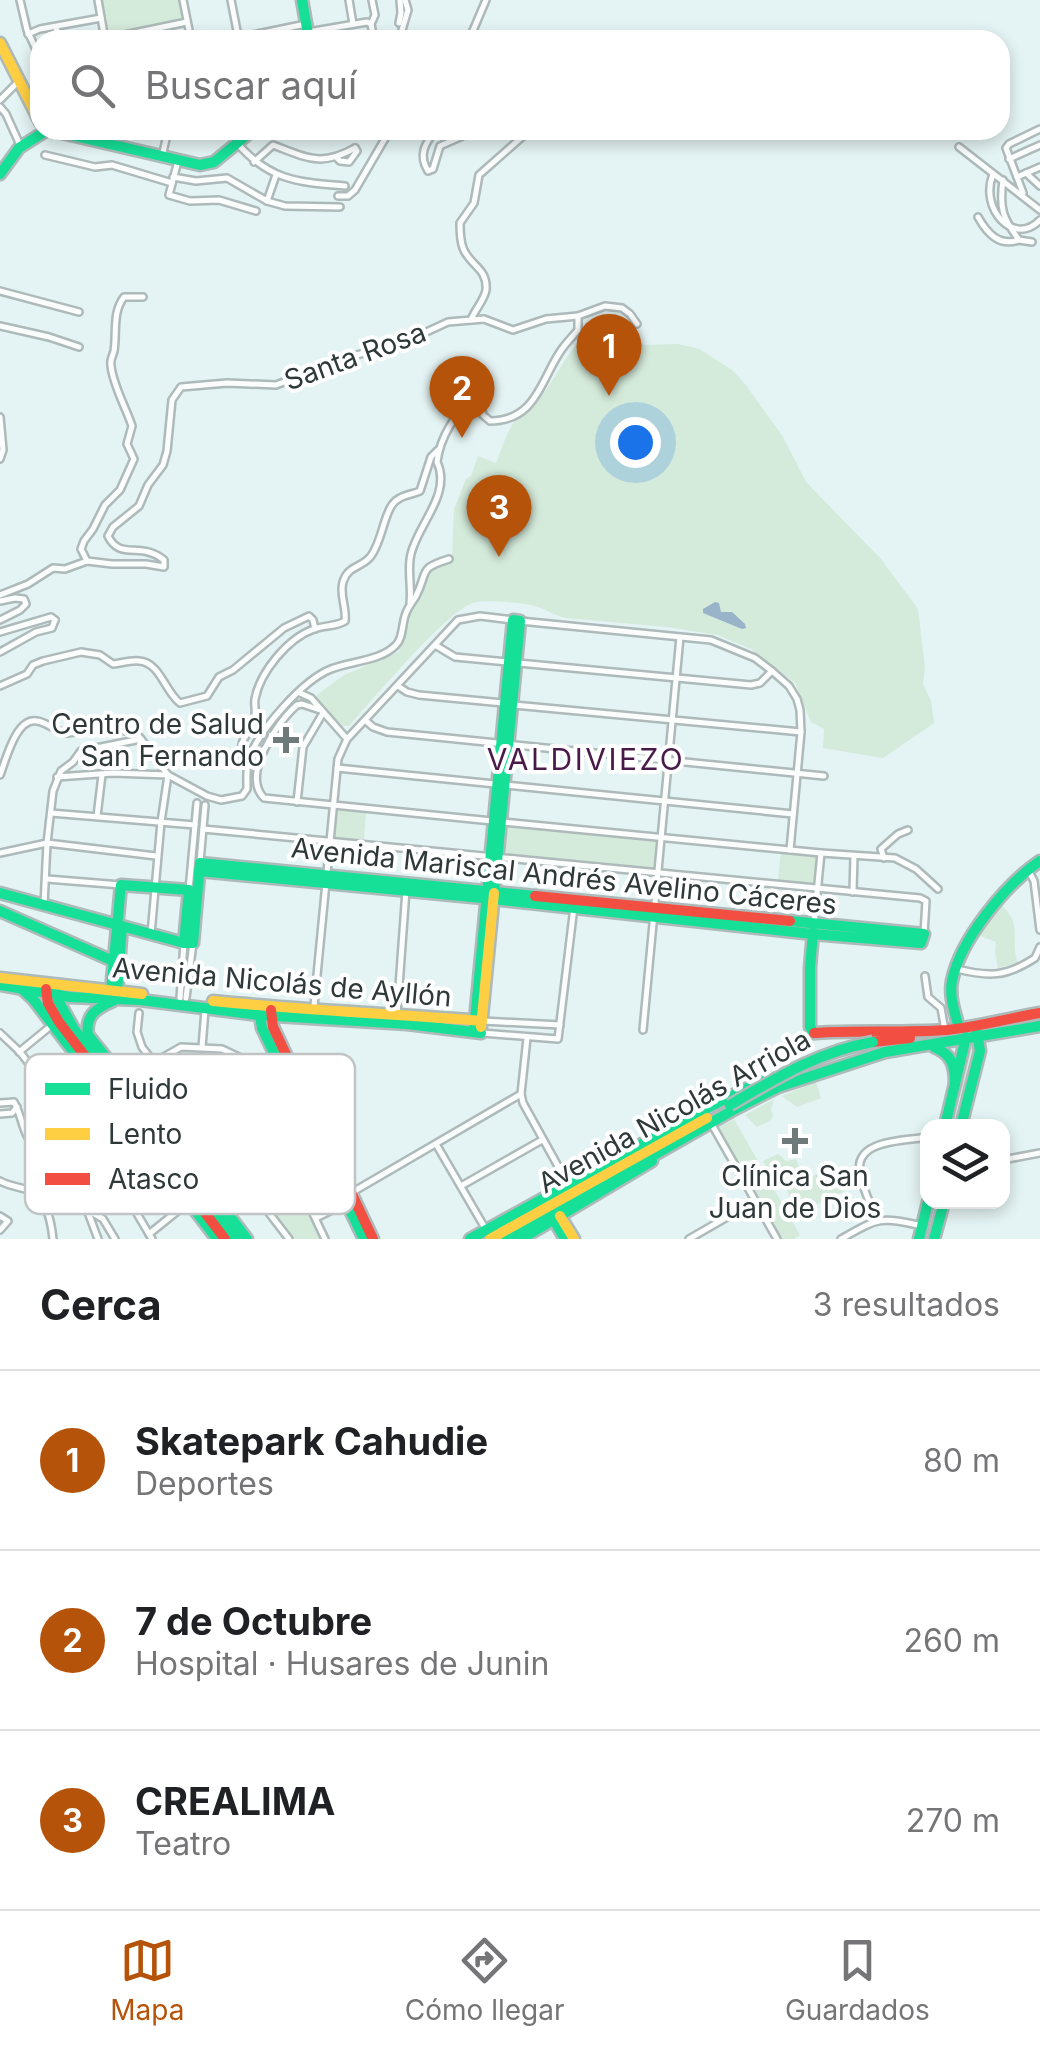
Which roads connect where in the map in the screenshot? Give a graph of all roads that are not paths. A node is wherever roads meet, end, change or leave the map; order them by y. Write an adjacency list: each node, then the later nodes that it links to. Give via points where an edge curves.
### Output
1 (20, 0): 28 (street)
2 (98, 0): 11 (street)
3 (183, 0): 12 (street)
4 (231, 0): 22 (street)
5 (302, 0): 23 (street)
6 (349, 0): 14 (street)
7 (372, 0): 15 (street)
8 (403, 0): 10 (street)
9 (486, 0): 27 (street)
10 (404, 11): 13 (street); 26 (street)
11 (101, 18): 16 (street); 19 (street)
12 (186, 22): 20 (street); 21 (street)
13 (399, 23)
14 (353, 24): 15 (street); 24 (street)
15 (371, 24): 25 (street)
16 (56, 26): 17 (street); 18 (street)
17 (42, 30)
18 (57, 30)
19 (103, 30)
20 (150, 30)
21 (188, 30)
22 (236, 30)
23 (308, 30)
24 (319, 30)
25 (372, 30)
26 (401, 30)
27 (473, 30)
28 (28, 34): 29 (street)
29 (30, 38)
30 (1, 50): 31 (street)
31 (18, 82): 32 (street); 33 (street)
32 (0, 104): 34 (street)
33 (30, 104)
34 (9, 122): 36 (street); 46 (street)
35 (1040, 130): 52 (street, via 1009,144)
36 (0, 132)
37 (30, 140): 46 (street)
38 (106, 140): 50 (street)
39 (166, 140): 50 (street)
40 (242, 140): 45 (street)
41 (384, 140): 65 (street, via 356,190)
42 (428, 140): 43 (street, via 422,153 428,171 440,146)
43 (454, 140)
44 (519, 140): 81 (street, via 479,175 471,210 460,222 464,252 485,278 485,295)
45 (238, 144): 53 (street, via 208,165); 54 (street)
46 (20, 145): 56 (street)
47 (1040, 145): 52 (street)
48 (958, 147): 58 (street)
49 (44, 156): 61 (street)
50 (162, 157): 53 (street)
51 (337, 158): 54 (street, via 271,146)
52 (1009, 159): 60 (street)
53 (178, 161): 61 (street)
54 (254, 162): 59 (street)
55 (1040, 166): 57 (street)
56 (0, 172)
57 (1026, 173): 60 (street); 64 (street)
58 (993, 174): 62 (street); 73 (street, via 992,208)
59 (276, 175): 63 (street); 67 (street)
60 (1016, 177): 66 (street)
61 (173, 180): 67 (street, via 228,178); 70 (street, via 169,195)
62 (1003, 180): 66 (street); 73 (street)
63 (345, 186)
64 (1040, 186)
65 (338, 196)
66 (1024, 196): 69 (street)
67 (267, 200): 68 (street)
68 (340, 207)
69 (1040, 210)
70 (256, 211)
71 (978, 217): 75 (street, via 1002,242)
72 (1040, 220): 74 (street)
73 (1008, 224): 74 (street); 75 (street)
74 (1037, 229)
75 (1020, 240): 76 (street)
76 (1032, 242)
77 (0, 291): 79 (street)
78 (143, 298): 89 (street, via 120,301 111,360 132,426 127,444 134,460 84,541)
79 (79, 312)
80 (578, 316): 81 (street, Santa Rosa, via 513,330); 82 (street, Santa Rosa, via 613,306); 87 (street, via 578,330 526,407 490,421 474,397)
81 (471, 320): 89 (street, Santa Rosa, via 442,323 276,385 181,387 172,400 163,465 138,506 108,536 120,549 146,550 166,565)
82 (637, 324)
83 (0, 326): 84 (street)
84 (78, 347)
85 (0, 418): 86 (street)
86 (0, 459)
87 (432, 463): 91 (street, via 440,468 435,506 411,552); 94 (street, via 420,491 391,506 368,560 346,574 345,621)
88 (449, 559): 91 (street, via 428,566)
89 (86, 562): 90 (street, Santa Rosa, via 53,568)
90 (0, 598): 92 (street, Santa Rosa, via 26,604)
91 (410, 606): 102 (street, via 397,645 318,675)
92 (0, 620)
93 (517, 621): 96 (street); 97 (street, via 458,620); 99 (street)
94 (314, 628): 103 (street, via 309,616 284,628 220,677 206,696 180,703 148,663 113,664 90,652 43,661); 117 (street, via 264,673 255,719 241,742)
95 (0, 632): 98 (street, via 55,620 52,628)
96 (680, 637): 100 (street, via 724,643); 101 (street)
97 (435, 646): 99 (street, via 455,657); 104 (street)
98 (0, 652)
99 (512, 662): 101 (street); 107 (street)
100 (772, 671): 101 (street, via 751,686); 111 (street, via 797,699)
101 (676, 678): 110 (street)
102 (308, 685): 105 (street); 106 (street)
103 (0, 686)
104 (398, 686): 107 (street, via 419,696); 109 (street)
105 (300, 693): 106 (street); 117 (street, via 278,712)
106 (311, 698): 108 (street)
107 (508, 704): 110 (street); 114 (street)
108 (321, 711): 113 (street); 126 (street, via 303,747); 126 (street, via 302,704 291,710 256,772 259,794)
109 (364, 720): 113 (street); 114 (street, via 382,732)
110 (672, 721): 111 (street); 115 (street)
111 (801, 732): 119 (street)
112 (141, 740): 120 (street, via 136,733 104,728 65,733 30,720 12,742); 121 (street); 123 (street, via 82,751)
113 (347, 740): 116 (street)
114 (504, 745): 115 (street); 124 (street)
115 (668, 760): 119 (street); 125 (street)
116 (337, 768): 124 (street); 127 (street)
117 (246, 769): 121 (street, via 248,789 233,799 207,796)
118 (102, 774): 121 (street); 123 (street); 130 (street)
119 (796, 774): 122 (street); 129 (street)
120 (0, 775)
121 (168, 776): 131 (street)
122 (824, 776)
123 (57, 777): 128 (street)
124 (501, 785): 125 (street); 132 (street)
125 (664, 801): 129 (street); 136 (street)
126 (297, 802): 127 (street)
127 (332, 805): 132 (street); 137 (street)
128 (51, 812): 130 (street); 138 (street)
129 (793, 814): 139 (street)
130 (97, 816): 131 (street)
131 (161, 822): 133 (street); 142 (street)
132 (497, 822): 136 (street); 143 (street)
133 (195, 825): 134 (street, via 201,804); 157 (street)
134 (203, 828): 137 (street); 147 (street)
135 (908, 830): 145 (street, via 881,849)
136 (661, 836): 139 (street); 149 (street)
137 (329, 840): 143 (street); 151 (street)
138 (47, 843): 140 (street); 142 (street); 150 (street)
139 (790, 850): 141 (street)
140 (0, 853)
141 (821, 854): 144 (street); 155 (street)
142 (158, 856): 154 (street)
143 (494, 856): 149 (street); 160 (street)
144 (854, 856): 145 (street); 158 (street)
145 (884, 858): 156 (street, via 905,862)
146 (1040, 862): 148 (street)
147 (200, 867): 151 (street, Avenida Mariscal Andrés Avelino Cáceres); 170 (street)
148 (1027, 869): 167 (street); 173 (street, via 986,916)
149 (657, 871): 155 (street); 164 (street)
150 (47, 878): 152 (street); 162 (street)
151 (325, 879): 153 (street, Avenida Mariscal Andrés Avelino Cáceres); 181 (street)
152 (121, 885): 154 (street); 165 (street)
153 (407, 887): 160 (street, Avenida Mariscal Andrés Avelino Cáceres); 185 (street)
154 (155, 888): 157 (street); 168 (street)
155 (818, 888): 158 (street); 166 (street)
156 (938, 889)
157 (189, 890): 170 (street)
158 (853, 892): 169 (street, via 920,898 926,902)
159 (0, 893): 162 (street)
160 (490, 894): 161 (street, Avenida Mariscal Andrés Avelino Cáceres); 187 (street)
161 (574, 904): 164 (street, Avenida Mariscal Andrés Avelino Cáceres); 188 (street)
162 (44, 905): 165 (street)
163 (0, 911): 172 (street)
164 (653, 911): 166 (street, Avenida Mariscal Andrés Avelino Cáceres); 191 (street)
165 (119, 925): 168 (street); 172 (street); 178 (street)
166 (813, 929): 169 (street, Avenida Mariscal Andrés Avelino Cáceres); 192 (street, via 814,1034)
167 (1040, 930)
168 (151, 934): 170 (street)
169 (923, 938)
170 (188, 943): 179 (street)
171 (1040, 947): 173 (street, via 1036,958 996,976)
172 (113, 961): 178 (street)
173 (956, 969): 189 (street, via 952,990)
174 (925, 976): 192 (street)
175 (0, 982): 176 (street, Avenida Nicolás de Ayllón); 177 (street, Avenida Nicolás de Ayllón)
176 (22, 989): 177 (street, Avenida Nicolás de Ayllón); 186 (street)
177 (51, 989): 178 (street, Avenida Nicolás de Ayllón); 200 (street, via 48,1003); 201 (street)
178 (116, 994): 179 (street, Avenida Nicolás de Ayllón); 180 (street, Avenida Nicolás de Ayllón); 202 (street, via 86,1025)
179 (183, 998): 182 (street, Avenida Nicolás de Ayllón)
180 (206, 1007): 182 (street, Avenida Nicolás de Ayllón); 197 (street)
181 (314, 1009): 182 (street, Avenida Nicolás de Ayllón); 185 (street, Avenida Nicolás de Ayllón)
182 (265, 1011): 187 (street, Avenida Nicolás de Ayllón); 206 (street, via 262,1028); 207 (street)
183 (1040, 1013): 189 (street)
184 (139, 1014): 203 (street, via 138,1040)
185 (396, 1015): 187 (street, Avenida Nicolás de Ayllón)
186 (52, 1024): 198 (street); 199 (street)
187 (478, 1026): 188 (street, Avenida Nicolás de Ayllón); 194 (street, Avenida Nicolás de Ayllón)
188 (560, 1026): 194 (street, Avenida Nicolás de Ayllón, via 558,1039)
189 (967, 1026): 192 (street); 195 (street)
190 (1040, 1026): 195 (street)
191 (643, 1030)
192 (945, 1030): 226 (street, Avenida Nicolás Arriola, bridge, via 820,1056)
193 (0, 1032): 198 (street)
194 (528, 1038): 211 (street)
195 (972, 1038): 196 (street); 209 (street); 214 (street, via 980,1051)
196 (928, 1045): 209 (street, via 953,1059); 210 (street, via 885,1052)
197 (202, 1047): 204 (street); 205 (street)
198 (20, 1052): 208 (street)
199 (75, 1054)
200 (84, 1054)
201 (96, 1054)
202 (101, 1054)
203 (148, 1054)
204 (169, 1054)
205 (232, 1054)
206 (275, 1054)
207 (284, 1054)
208 (25, 1059)
209 (955, 1084): 212 (street)
210 (773, 1089): 216 (street, via 762,1081); 220 (street, Avenida Nicolás Arriola)
211 (520, 1094): 224 (street); 225 (street)
212 (952, 1099): 214 (street); 218 (street)
213 (0, 1103): 215 (street)
214 (967, 1103): 219 (street)
215 (17, 1107): 217 (street); 221 (street)
216 (710, 1107): 226 (street); 230 (street)
217 (0, 1114)
218 (948, 1119)
219 (964, 1119)
220 (711, 1123): 222 (street, Avenida Nicolás Arriola); 236 (street)
221 (25, 1129)
222 (686, 1138): 255 (street); 275 (street, Avenida Nicolás Arriola)
223 (920, 1138): 256 (street, via 876,1146 861,1156 860,1174)
224 (542, 1140): 232 (street); 233 (street)
225 (436, 1144): 232 (street); 235 (street)
226 (647, 1151): 229 (street, Avenida Nicolás Arriola)
227 (1040, 1153): 228 (street)
228 (1010, 1159)
229 (602, 1175): 230 (street); 259 (street, Avenida Nicolás Arriola)
230 (582, 1179): 233 (street)
231 (0, 1181): 234 (street)
232 (461, 1186): 259 (street)
233 (569, 1186): 259 (street)
234 (25, 1189)
235 (355, 1195)
236 (755, 1201): 277 (street); 278 (street)
237 (355, 1207): 273 (street)
238 (926, 1209): 257 (street)
239 (942, 1209): 281 (street)
240 (355, 1213): 272 (street)
241 (48, 1214): 264 (street)
242 (88, 1214): 265 (street)
243 (94, 1214): 266 (street)
244 (138, 1214): 260 (street)
245 (175, 1214): 260 (street)
246 (200, 1214): 267 (street)
247 (203, 1214): 268 (street)
248 (216, 1214): 269 (street)
249 (228, 1214): 270 (street)
250 (270, 1214): 261 (street)
251 (314, 1214): 254 (street)
252 (323, 1214): 254 (street)
253 (0, 1216): 258 (street, via 8,1219)
254 (316, 1218): 262 (street)
255 (557, 1218): 263 (street); 276 (street)
256 (876, 1220): 257 (street); 279 (street)
257 (922, 1226): 280 (street)
258 (0, 1230)
259 (488, 1234): 274 (street)
260 (151, 1236)
261 (286, 1236): 271 (street)
262 (324, 1237)
263 (568, 1237)
264 (53, 1239)
265 (98, 1239)
266 (115, 1239)
267 (216, 1239)
268 (225, 1239)
269 (234, 1239)
270 (246, 1239)
271 (276, 1239)
272 (364, 1239)
273 (373, 1239)
274 (470, 1239)
275 (507, 1239)
276 (521, 1239)
277 (689, 1239)
278 (777, 1239)
279 (840, 1239)
280 (919, 1239)
281 (934, 1239)

